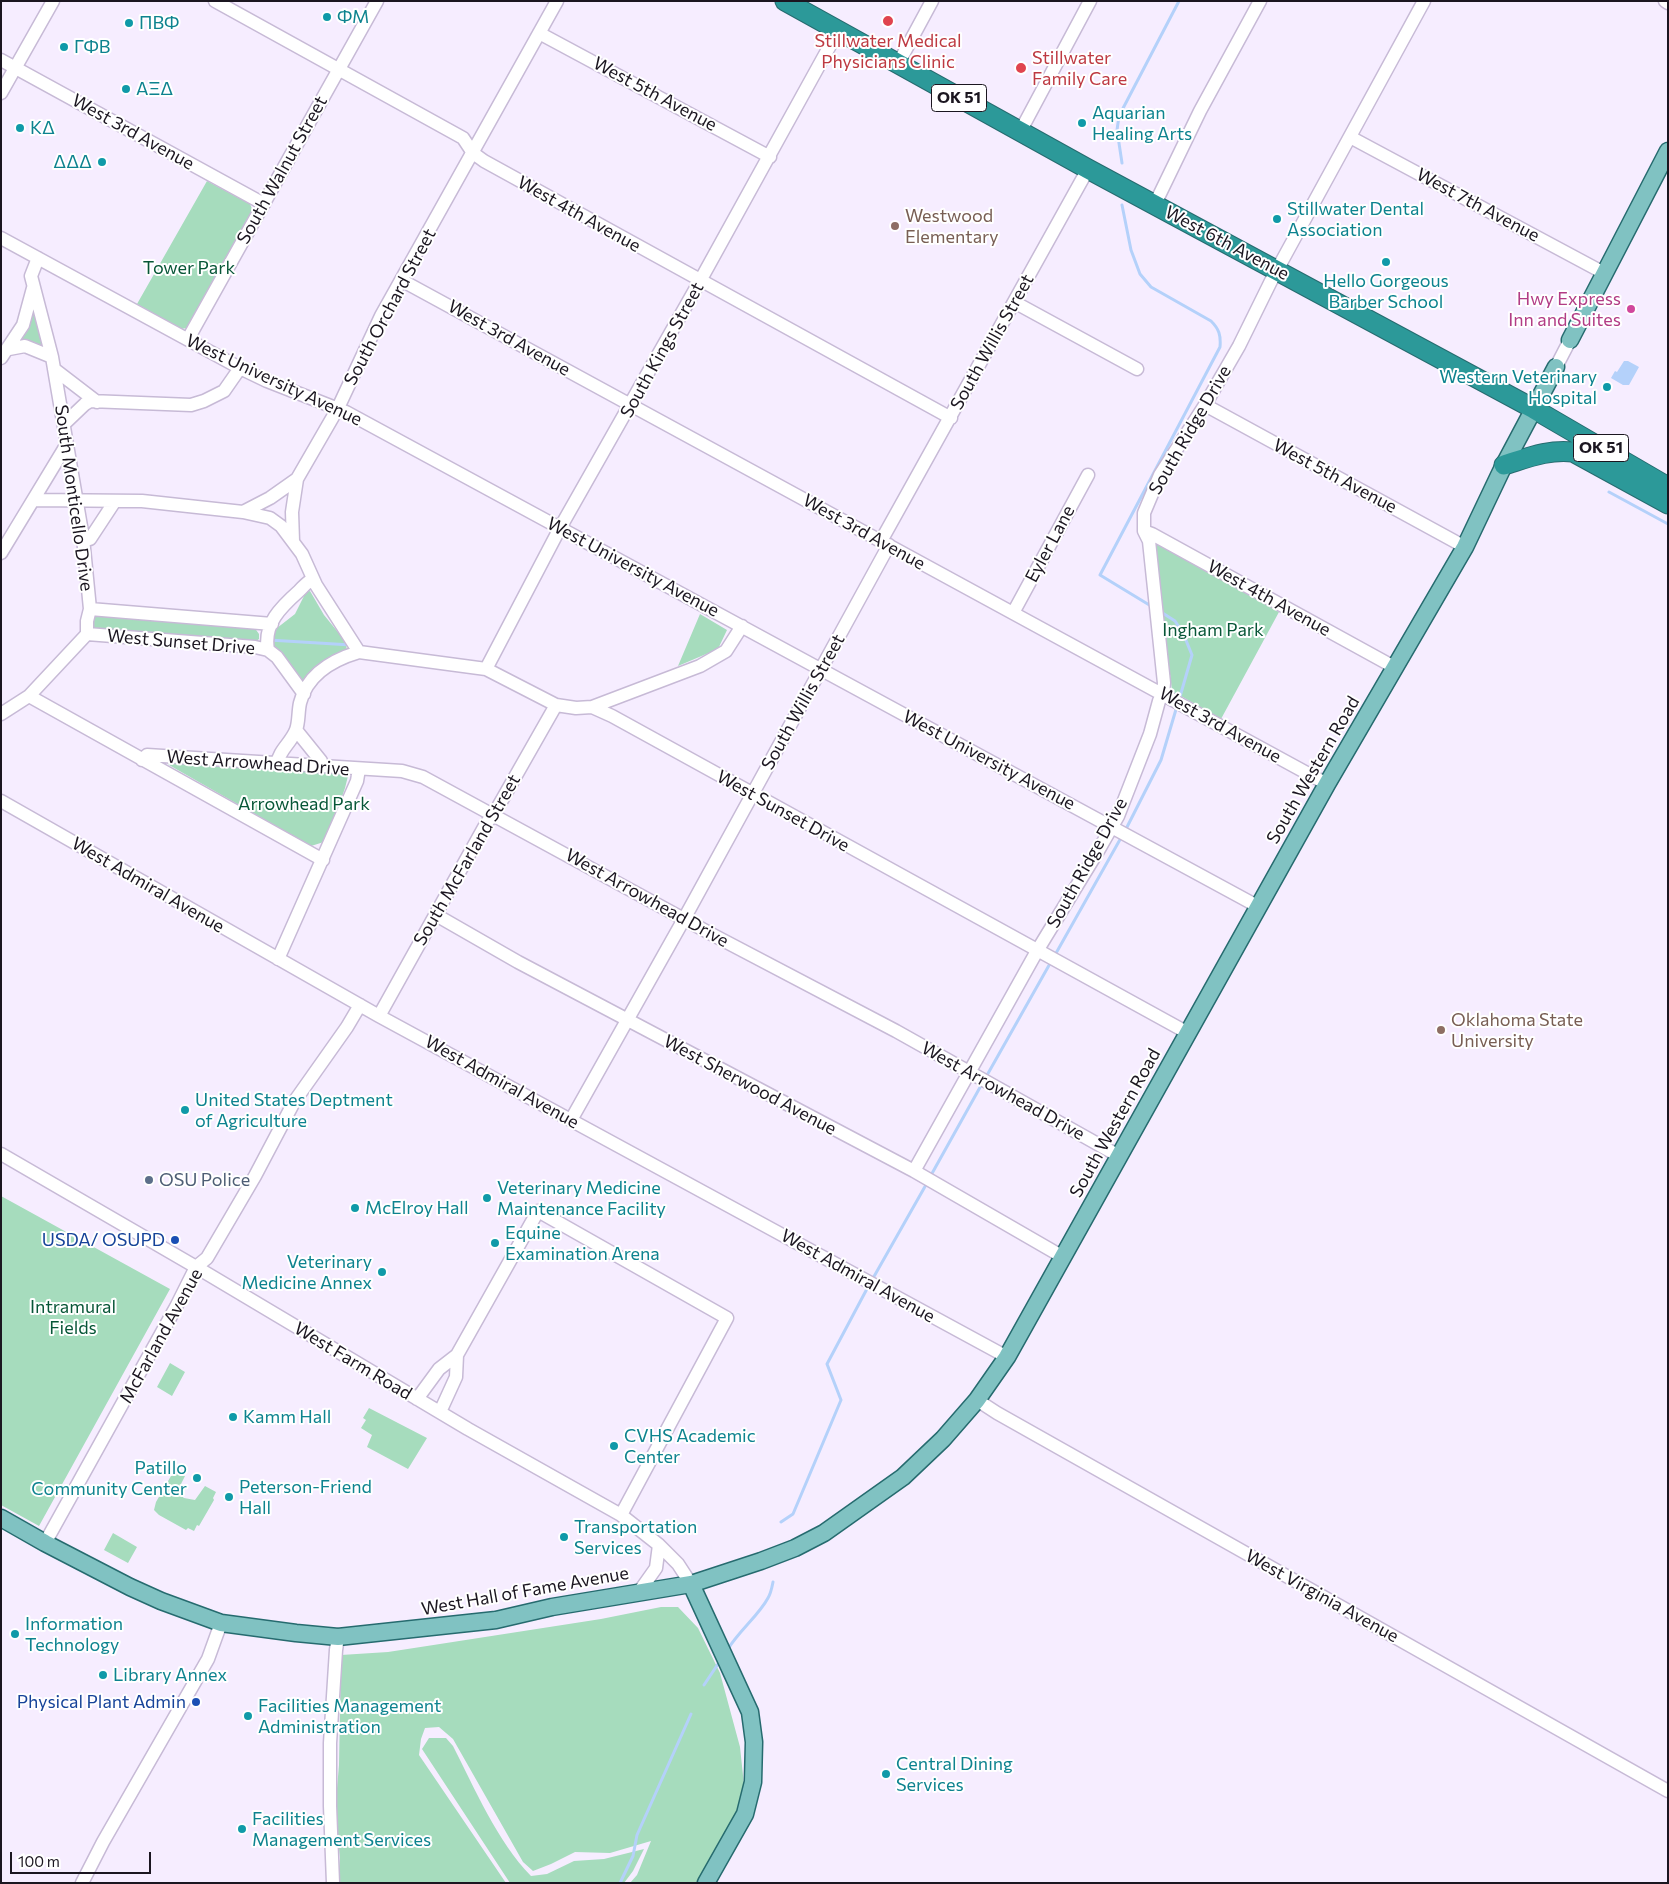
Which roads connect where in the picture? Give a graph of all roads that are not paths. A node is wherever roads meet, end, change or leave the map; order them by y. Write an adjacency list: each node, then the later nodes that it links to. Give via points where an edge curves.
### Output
1 (53, 1): 16 (street)
2 (215, 1): 17 (street, West 4th Avenue)
3 (376, 1): 17 (street, South Walnut Street)
4 (557, 1): 13 (street, South Orchard Street)
5 (784, 1): 12 (highway, West 6th Avenue / OK 51)
6 (932, 1): 15 (street)
7 (1090, 1): 19 (street)
8 (1260, 1): 26 (street, via 1200,111)
9 (1424, 1): 20 (street, South Ridge Drive)
10 (1664, 1): 11 (street)
11 (1668, 3)
12 (838, 31): 15 (highway, West 6th Avenue / OK 51); 23 (street, South Kings Street)
13 (539, 33): 22 (street, South Orchard Street); 23 (street, West 5th Avenue)
14 (1, 60): 16 (street, West 3rd Avenue)
15 (898, 64): 19 (highway, West 6th Avenue / OK 51)
16 (15, 68): 18 (street); 25 (street, West 3rd Avenue)
17 (338, 70): 22 (street, West 4th Avenue, via 463,138); 25 (street, South Walnut Street)
18 (1, 93)
19 (1020, 132): 24 (highway, West 6th Avenue / OK 51)
20 (1350, 137): 29 (street, South Ridge Drive); 30 (street, West 7th Avenue)
21 (1668, 151): 30 (main road, South Western Road)
22 (473, 153): 31 (street, South Orchard Street); 32 (street, West 4th Avenue)
23 (770, 157): 32 (street, South Kings Street)
24 (1088, 169): 26 (highway, West 6th Avenue / OK 51); 34 (street, South Willis Street)
25 (264, 204): 35 (street, South Walnut Street)
26 (1155, 204): 29 (highway, West 6th Avenue / OK 51)
27 (1, 238): 28 (street, West University Avenue)
28 (38, 258): 33 (street); 35 (street, West University Avenue)
29 (1277, 270): 44 (street, South Ridge Drive); 46 (highway, West 6th Avenue / OK 51)
30 (1604, 273): 36 (main road, South Western Road)
31 (401, 280): 43 (street, West 3rd Avenue); 45 (street, South Orchard Street)
32 (700, 281): 43 (street, South Kings Street); 47 (street, West 4th Avenue)
33 (32, 282): 37 (street, via 23,324); 38 (street, South Monticello Drive)
34 (1014, 302): 41 (street); 47 (street, South Willis Street)
35 (188, 340): 40 (street, West University Avenue)
36 (1570, 340): 39 (street, South Western Road)
37 (5, 353): 38 (street, via 25,346)
38 (53, 363): 42 (street); 48 (street, South Monticello Drive)
39 (1556, 367): 46 (main road, South Western Road)
40 (240, 368): 42 (street, via 224,391 190,405); 45 (street, West University Avenue)
41 (1137, 369)
42 (97, 402): 48 (street, via 85,404)
43 (631, 405): 59 (street, South Kings Street); 63 (street, West 3rd Avenue)
44 (1205, 405): 60 (street, South Ridge Drive, via 1160,475 1144,513); 64 (street, West 5th Avenue)
45 (338, 408): 52 (street, South Orchard Street); 59 (street, West University Avenue)
46 (1534, 409): 50 (main road, South Western Road); 53 (highway, West 6th Avenue / OK 51)
47 (950, 418): 63 (street, South Willis Street)
48 (64, 424): 49 (street, South Monticello Drive)
49 (67, 444): 54 (street); 55 (street, South Monticello Drive)
50 (1504, 465): 57 (highway, via 1547,452 1573,452); 64 (main road, South Western Road)
51 (1088, 475): 68 (street, Eyler Lane)
52 (297, 479): 58 (street, South Orchard Street); 62 (street, via 292,512)
53 (1668, 487)
54 (34, 500): 55 (street); 65 (street)
55 (77, 501): 56 (street); 61 (street, South Monticello Drive)
56 (115, 501): 58 (street); 61 (street, via 90,540)
57 (1668, 504)
58 (243, 512): 62 (street, via 270,518)
59 (560, 528): 70 (street, West University Avenue); 75 (street, South Kings Street)
60 (1144, 531): 74 (street, West 4th Avenue); 77 (street, South Ridge Drive, via 1149,541)
61 (83, 538): 67 (street, South Monticello Drive)
62 (293, 541): 66 (street)
63 (885, 543): 68 (street, West 3rd Avenue); 76 (street, South Willis Street)
64 (1465, 546): 74 (main road, South Western Road)
65 (1, 553)
66 (313, 579): 69 (street, West Sunset Drive, via 279,609); 73 (street)
67 (90, 609): 69 (street, West Sunset Drive); 71 (street, South Monticello Drive)
68 (1013, 613): 77 (street, West 3rd Avenue)
69 (272, 624): 72 (street, via 266,640)
70 (742, 626): 76 (street, West University Avenue); 81 (street, via 726,651 700,666)
71 (87, 634): 72 (street, West Sunset Drive); 79 (street)
72 (268, 650): 78 (street, West Sunset Drive, via 277,657)
73 (359, 652): 75 (street, West Sunset Drive); 78 (street, West Sunset Drive, via 339,658 315,675)
74 (1394, 667): 88 (main road, South Western Road)
75 (486, 669): 80 (street, West Sunset Drive)
76 (821, 669): 89 (street, South Willis Street); 92 (street, West University Avenue)
77 (1163, 693): 88 (street, West 3rd Avenue); 92 (street, South Ridge Drive, via 1118,816)
78 (304, 694): 83 (street)
79 (29, 696): 82 (street); 84 (street)
80 (556, 705): 81 (street, West Sunset Drive); 91 (street, South McFarland Street)
81 (592, 708): 89 (street, West Sunset Drive)
82 (1, 714)
83 (296, 730): 85 (street, via 278,756); 86 (street, via 321,760)
84 (142, 760): 85 (street, West Arrowhead Drive, via 147,755); 93 (street)
85 (277, 764): 86 (street, West Arrowhead Drive)
86 (321, 767): 87 (street, West Arrowhead Drive)
87 (359, 770): 91 (street, West Arrowhead Drive, via 402,771 423,777); 93 (street)
88 (1328, 784): 94 (main road, South Western Road)
89 (753, 795): 96 (street, South Willis Street); 97 (street, West Sunset Drive)
90 (1, 801): 98 (street, West Admiral Avenue)
91 (492, 815): 95 (street, South McFarland Street); 96 (street, West Arrowhead Drive)
92 (1120, 831): 94 (street, West University Avenue); 97 (street, South Ridge Drive, via 1098,851)
93 (323, 860): 98 (street)
94 (1259, 907): 102 (main road, South Western Road)
95 (436, 915): 100 (street, South McFarland Street); 101 (street, West Sherwood Avenue)
96 (684, 919): 101 (street, South Willis Street); 103 (street, West Arrowhead Drive)
97 (1037, 951): 102 (street, West Sunset Drive); 103 (street, South Ridge Drive)
98 (278, 959): 99 (street, West Admiral Avenue)
99 (360, 1005): 100 (street, West Admiral Avenue); 109 (street, McFarland Avenue, via 294,1102 207,1258)
100 (379, 1016): 104 (street, West Admiral Avenue)
101 (627, 1020): 104 (street, South Willis Street); 107 (street, West Sherwood Avenue)
102 (1188, 1034): 106 (main road, South Western Road)
103 (980, 1078): 106 (street, West Arrowhead Drive); 107 (street, South Ridge Drive)
104 (571, 1120): 111 (street, West Admiral Avenue)
105 (1, 1154): 109 (street, West Farm Road)
106 (1119, 1156): 108 (main road, South Western Road)
107 (924, 1177): 108 (street, West Sherwood Avenue)
108 (1063, 1257): 111 (main road, South Western Road)
109 (196, 1268): 112 (street, West Farm Road); 117 (street, McFarland Avenue)
110 (457, 1355): 112 (street, via 439,1369); 114 (street, via 456,1377); 115 (street, via 538,1211 727,1318)
111 (1007, 1357): 113 (main road, South Western Road)
112 (417, 1399): 114 (street, West Farm Road)
113 (977, 1400): 119 (main road, West Hall of Fame Avenue, via 943,1440 903,1477 824,1533 770,1558); 123 (street, West Virginia Avenue)
114 (440, 1412): 115 (street, West Farm Road)
115 (621, 1515): 118 (street, West Farm Road)
116 (1, 1518): 117 (main road, West Hall of Fame Avenue)
117 (46, 1544): 121 (main road, West Hall of Fame Avenue, via 161,1601)
118 (659, 1545): 119 (street, West Farm Road, via 678,1564); 120 (street, via 656,1568)
119 (691, 1584): 120 (main road, West Hall of Fame Avenue); 126 (main road, via 750,1712 754,1742 753,1782 745,1814)
120 (639, 1592): 122 (main road, West Hall of Fame Avenue, via 496,1620)
121 (221, 1623): 122 (main road, West Hall of Fame Avenue); 124 (street, via 208,1659)
122 (338, 1637): 125 (street, via 330,1743)
123 (1668, 1791)
124 (82, 1883)
125 (333, 1883)
126 (706, 1883)

